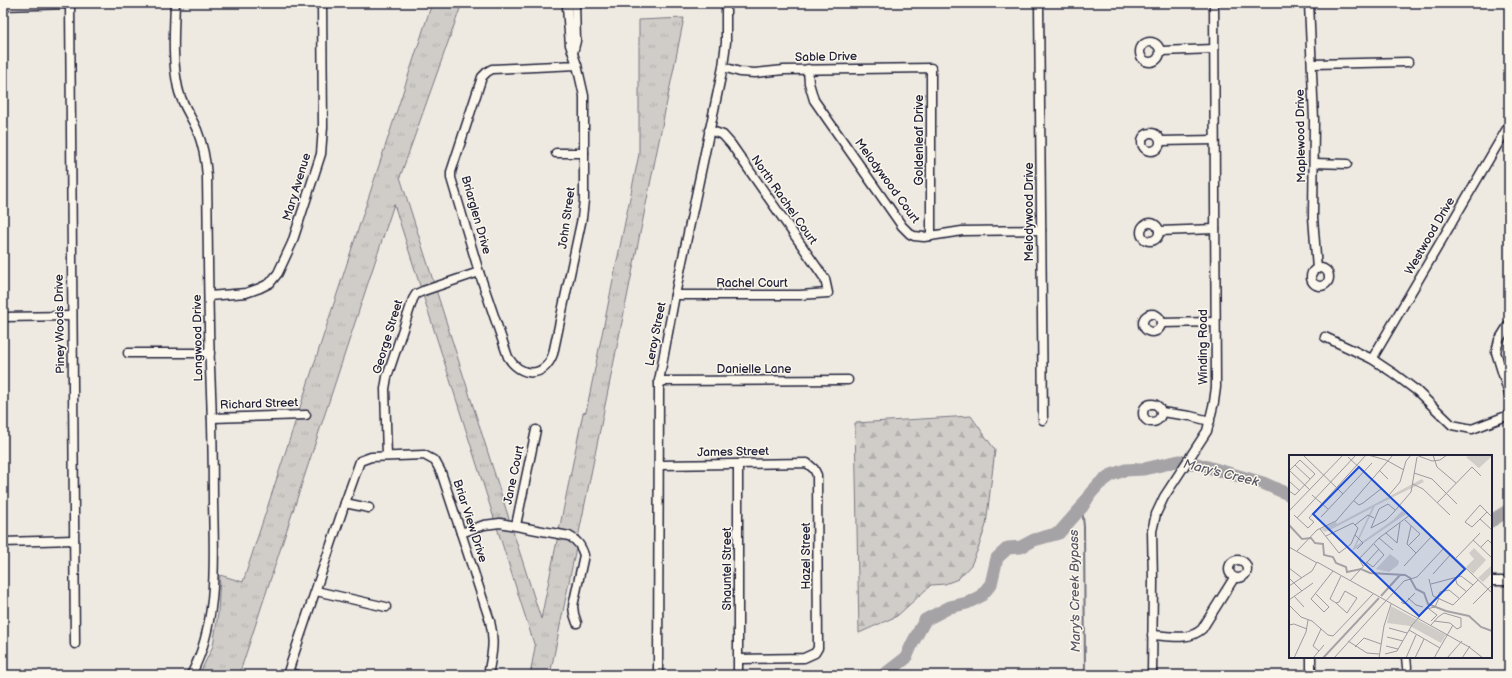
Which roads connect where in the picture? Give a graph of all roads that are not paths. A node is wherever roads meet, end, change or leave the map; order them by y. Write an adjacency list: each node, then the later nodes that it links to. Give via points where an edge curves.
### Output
1 (175, 3): 37 (street, Longwood Drive, via 174,54 178,89 197,129 205,154)
2 (322, 3): 37 (street, Mary Avenue, via 321,154 292,243 278,273 270,283 246,293)
3 (569, 3): 13 (street, John Street, via 567,8)
4 (574, 3): 13 (street, John Street, via 576,41)
5 (726, 3): 17 (street, Leroy Street)
6 (1039, 3): 30 (street, Melodywood Drive)
7 (1214, 3): 11 (street, Winding Road)
8 (1309, 3): 15 (street, Maplewood Drive)
9 (70, 4): 10 (street); 38 (street, Piney Woods Drive)
10 (3, 6)
11 (1214, 49): 12 (street); 23 (street, Winding Road)
12 (1161, 51)
13 (573, 53): 16 (street, John Street)
14 (1408, 62): 15 (street)
15 (1312, 64): 27 (street, Maplewood Drive)
16 (577, 65): 26 (street, John Street, via 584,96); 34 (street, Briarglen Drive, via 492,69 482,77 451,178)
17 (723, 67): 19 (street, Sable Drive, via 755,73); 21 (street, Leroy Street)
18 (931, 68): 19 (street, Sable Drive); 32 (street, Goldenleaf Drive)
19 (808, 70): 32 (street, Melodywood Court, via 814,100 902,226 914,236)
20 (1509, 125): 22 (street, Westwood Drive)
21 (709, 130): 35 (street, North Rachel Court, via 723,135 731,144 825,279); 36 (street, Leroy Street)
22 (1507, 134): 46 (street, Westwood Drive)
23 (1214, 140): 24 (street); 29 (street, Winding Road)
24 (1161, 141)
25 (556, 153): 26 (street)
26 (584, 153): 47 (street, John Street, via 582,218 553,354 545,367)
27 (1314, 163): 28 (street); 33 (street, Maplewood Drive, via 1313,217)
28 (1347, 164)
29 (1215, 228): 31 (street); 40 (street, Winding Road)
30 (1041, 230): 32 (street, Melodywood Court, via 974,231); 55 (street, Melodywood Drive)
31 (1159, 231)
32 (931, 236)
33 (1317, 269)
34 (479, 272): 47 (street, Briarglen Drive, via 508,357 519,369); 58 (street, George Street, via 419,292 413,298 385,389)
35 (828, 293): 36 (street, Rachel Court)
36 (676, 295): 49 (street, Leroy Street)
37 (209, 296): 45 (street, Longwood Drive)
38 (72, 316): 39 (street); 66 (street, Piney Woods Drive)
39 (3, 317)
40 (1215, 322): 41 (street); 56 (street, Winding Road, via 1216,388)
41 (1161, 323)
42 (1509, 324): 50 (street, via 1499,340 1496,352)
43 (1325, 336): 46 (street)
44 (128, 353): 45 (street)
45 (210, 353): 54 (street, Longwood Drive)
46 (1372, 359): 53 (street, via 1417,391 1452,425 1472,429)
47 (530, 373)
48 (848, 380): 49 (street, Danielle Lane)
49 (659, 381): 61 (street, Leroy Street)
50 (1509, 394)
51 (1160, 412): 56 (street)
52 (306, 415): 54 (street, Richard Street)
53 (1509, 416)
54 (212, 418): 81 (street, Longwood Drive, via 212,591 206,638)
55 (1043, 420)
56 (1210, 421): 74 (street, Winding Road, via 1207,431 1164,497 1156,514 1152,531)
57 (536, 430): 64 (street, Jane Court)
58 (387, 456): 62 (street, Briar View Drive, via 360,461); 65 (street, Briar View Drive, via 424,455 435,461 442,472)
59 (807, 463): 60 (street, James Street); 78 (street, Hazel Street, via 814,469 818,483 818,648 815,653 804,658)
60 (738, 464): 61 (street, James Street); 78 (street, Shauntel Street)
61 (660, 465): 84 (street, Leroy Street)
62 (345, 503): 63 (street); 71 (street)
63 (369, 508)
64 (516, 525): 65 (street, via 491,524); 73 (street, via 569,536 582,548 584,555 573,606)
65 (461, 533): 83 (street, Briar View Drive, via 493,634)
66 (74, 540): 67 (street); 75 (street, Piney Woods Drive)
67 (3, 542)
68 (1234, 578): 74 (street, via 1197,634 1188,637)
69 (1492, 581): 70 (street)
70 (1509, 581)
71 (316, 590): 72 (street); 80 (street)
72 (386, 607)
73 (577, 623)
74 (1152, 635): 86 (street, Winding Road)
75 (75, 644)
76 (1310, 658): 87 (street)
77 (1406, 658): 79 (street)
78 (739, 659): 85 (street, Shauntel Street)
79 (1407, 667)
80 (287, 674): 82 (street)
81 (191, 675)
82 (298, 675)
83 (488, 675)
84 (658, 675)
85 (738, 675)
86 (1152, 675)
87 (1311, 675)

